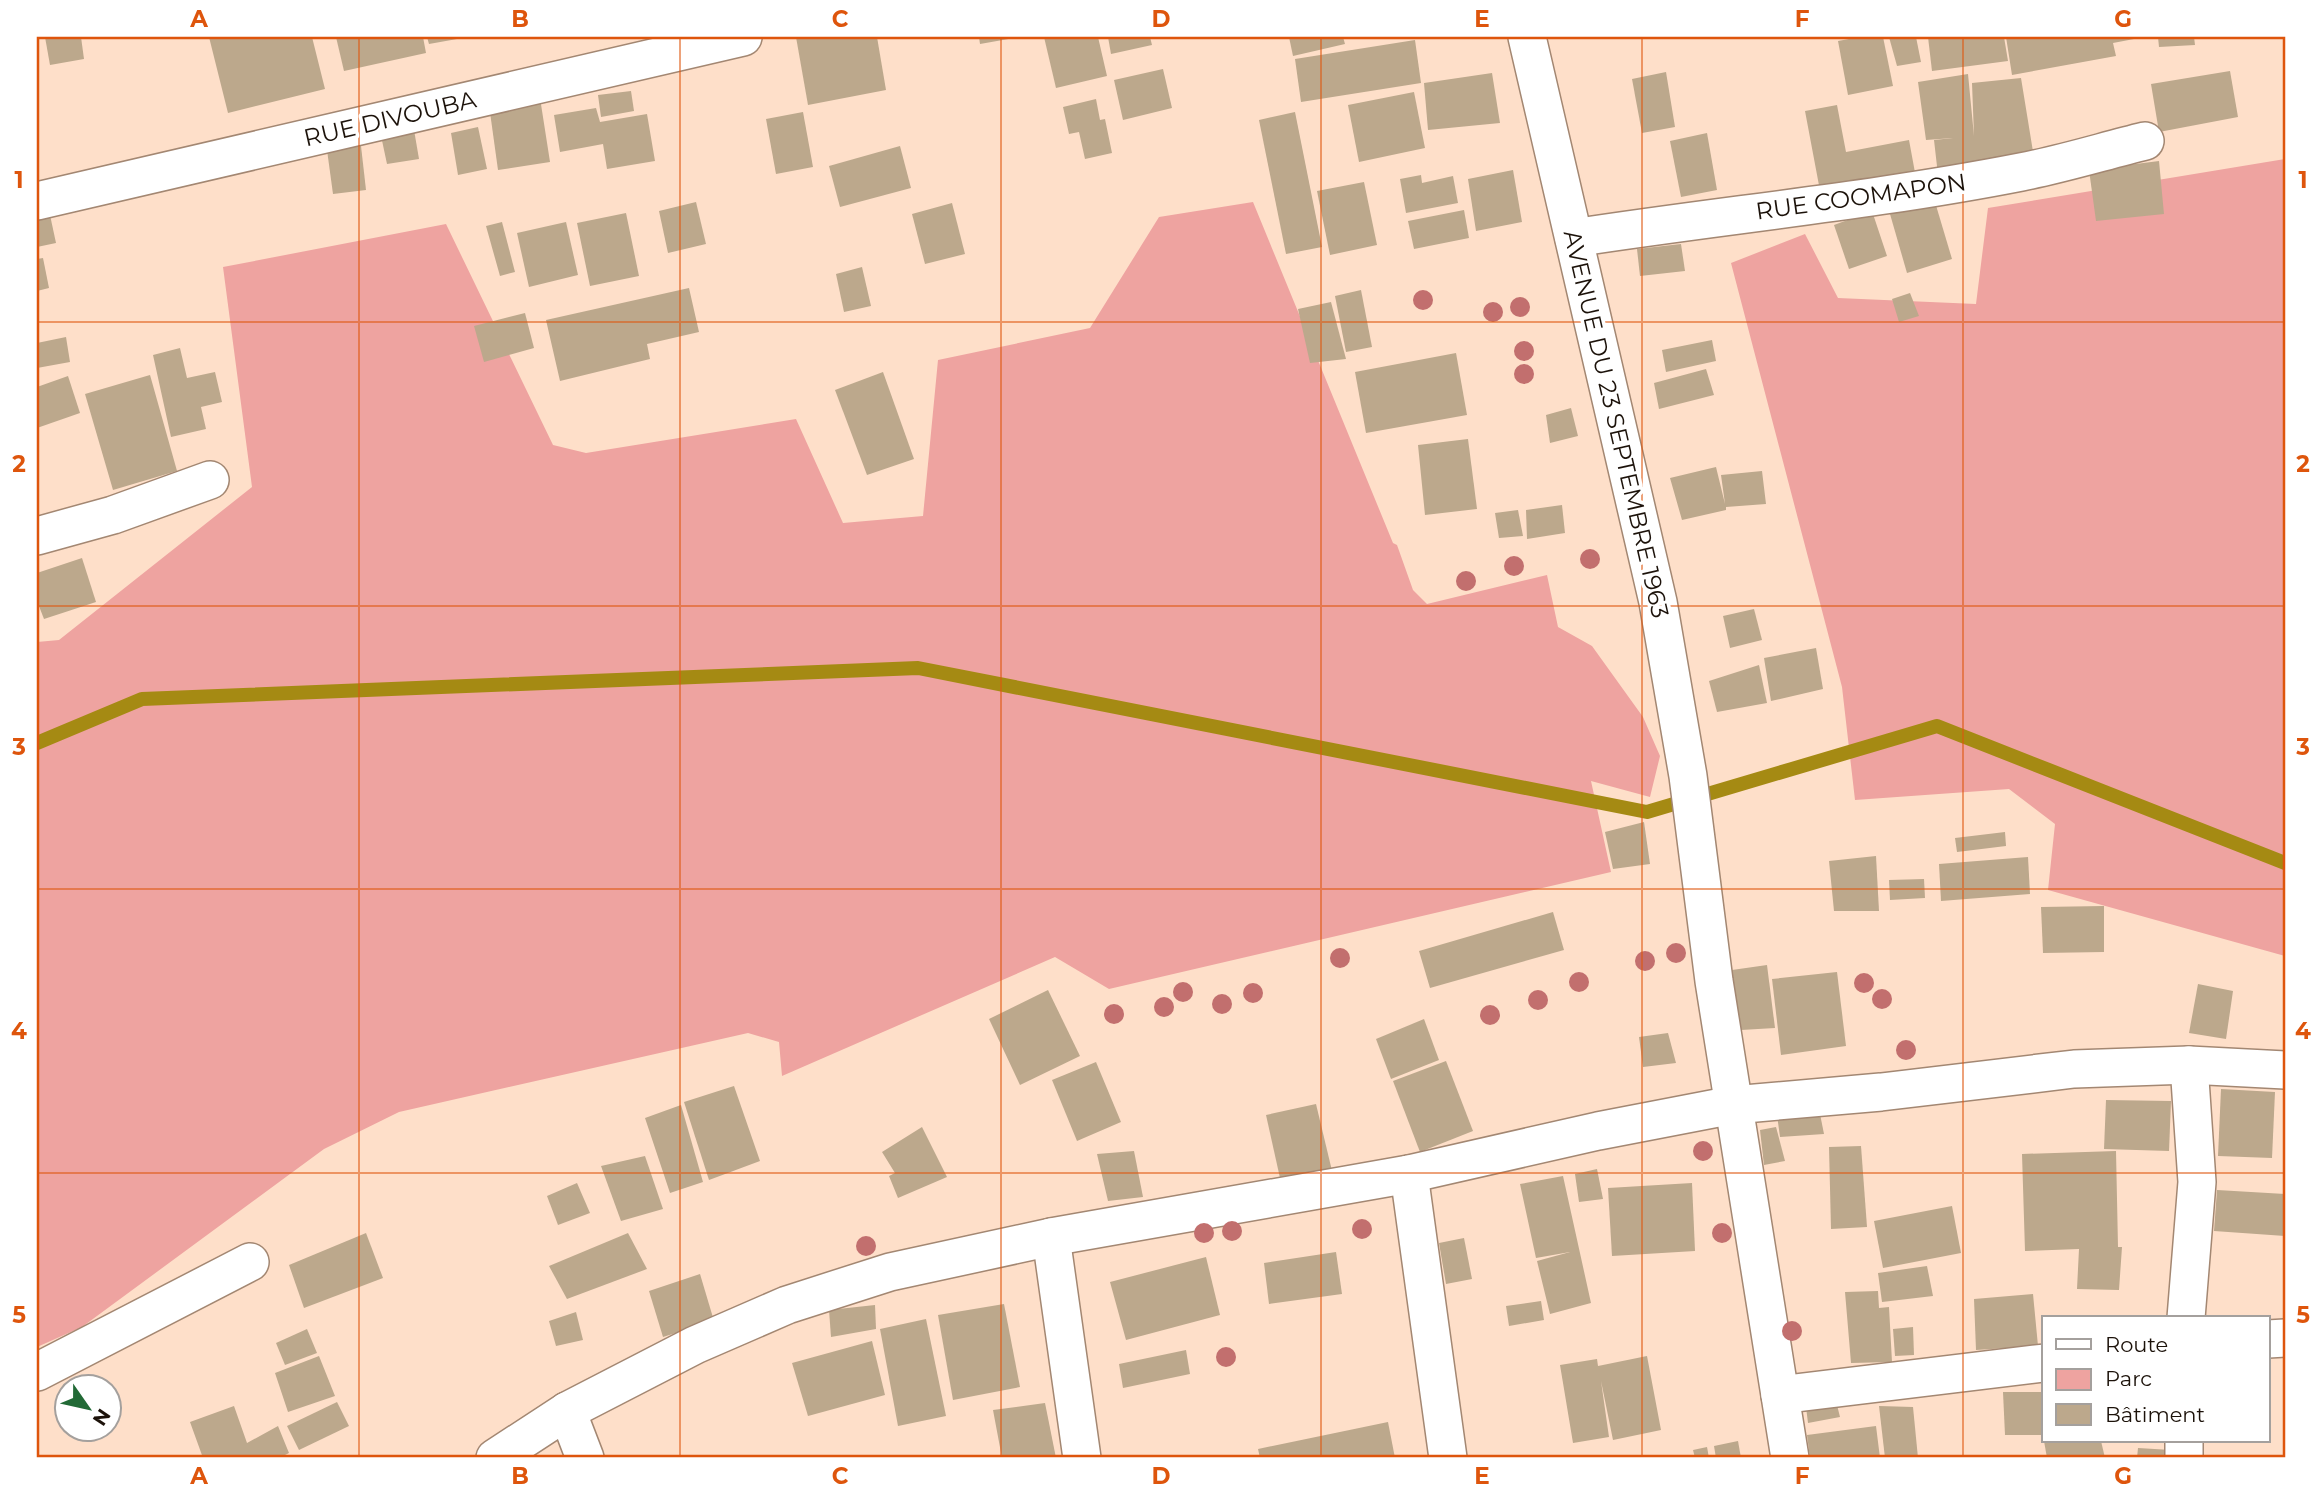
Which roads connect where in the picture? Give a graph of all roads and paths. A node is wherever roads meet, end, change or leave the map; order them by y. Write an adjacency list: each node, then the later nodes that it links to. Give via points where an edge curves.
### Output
1 (743, 37): 4 (street, RUE DIVOUBA)
2 (1527, 37): 5 (street, AVENUE DU 23 SEPTEMBRE 1963)
3 (2145, 141): 5 (street, RUE COOMAPON, via 2024,172)
4 (37, 201)
5 (1574, 238): 10 (street, AVENUE DU 23 SEPTEMBRE 1963, via 1658,603 1688,776)
6 (210, 480): 7 (street, via 114,515)
7 (37, 536)
8 (2189, 1065): 9 (street); 10 (street, via 2074,1069); 14 (street, via 2197,1182)
9 (2285, 1070)
10 (1732, 1105): 11 (street, via 1598,1130); 17 (street, AVENUE DU 23 SEPTEMBRE 1963)
11 (1409, 1174): 12 (street); 22 (street)
12 (1051, 1237): 18 (street, via 890,1272 787,1305 695,1345); 21 (street)
13 (250, 1262): 16 (street)
14 (2186, 1316)
15 (2042, 1363): 17 (street)
16 (37, 1372)
17 (1780, 1395): 23 (street, AVENUE DU 23 SEPTEMBRE 1963)
18 (567, 1411): 19 (street); 20 (street)
19 (495, 1458)
20 (585, 1458)
21 (1082, 1458)
22 (1448, 1458)
23 (1790, 1458)

